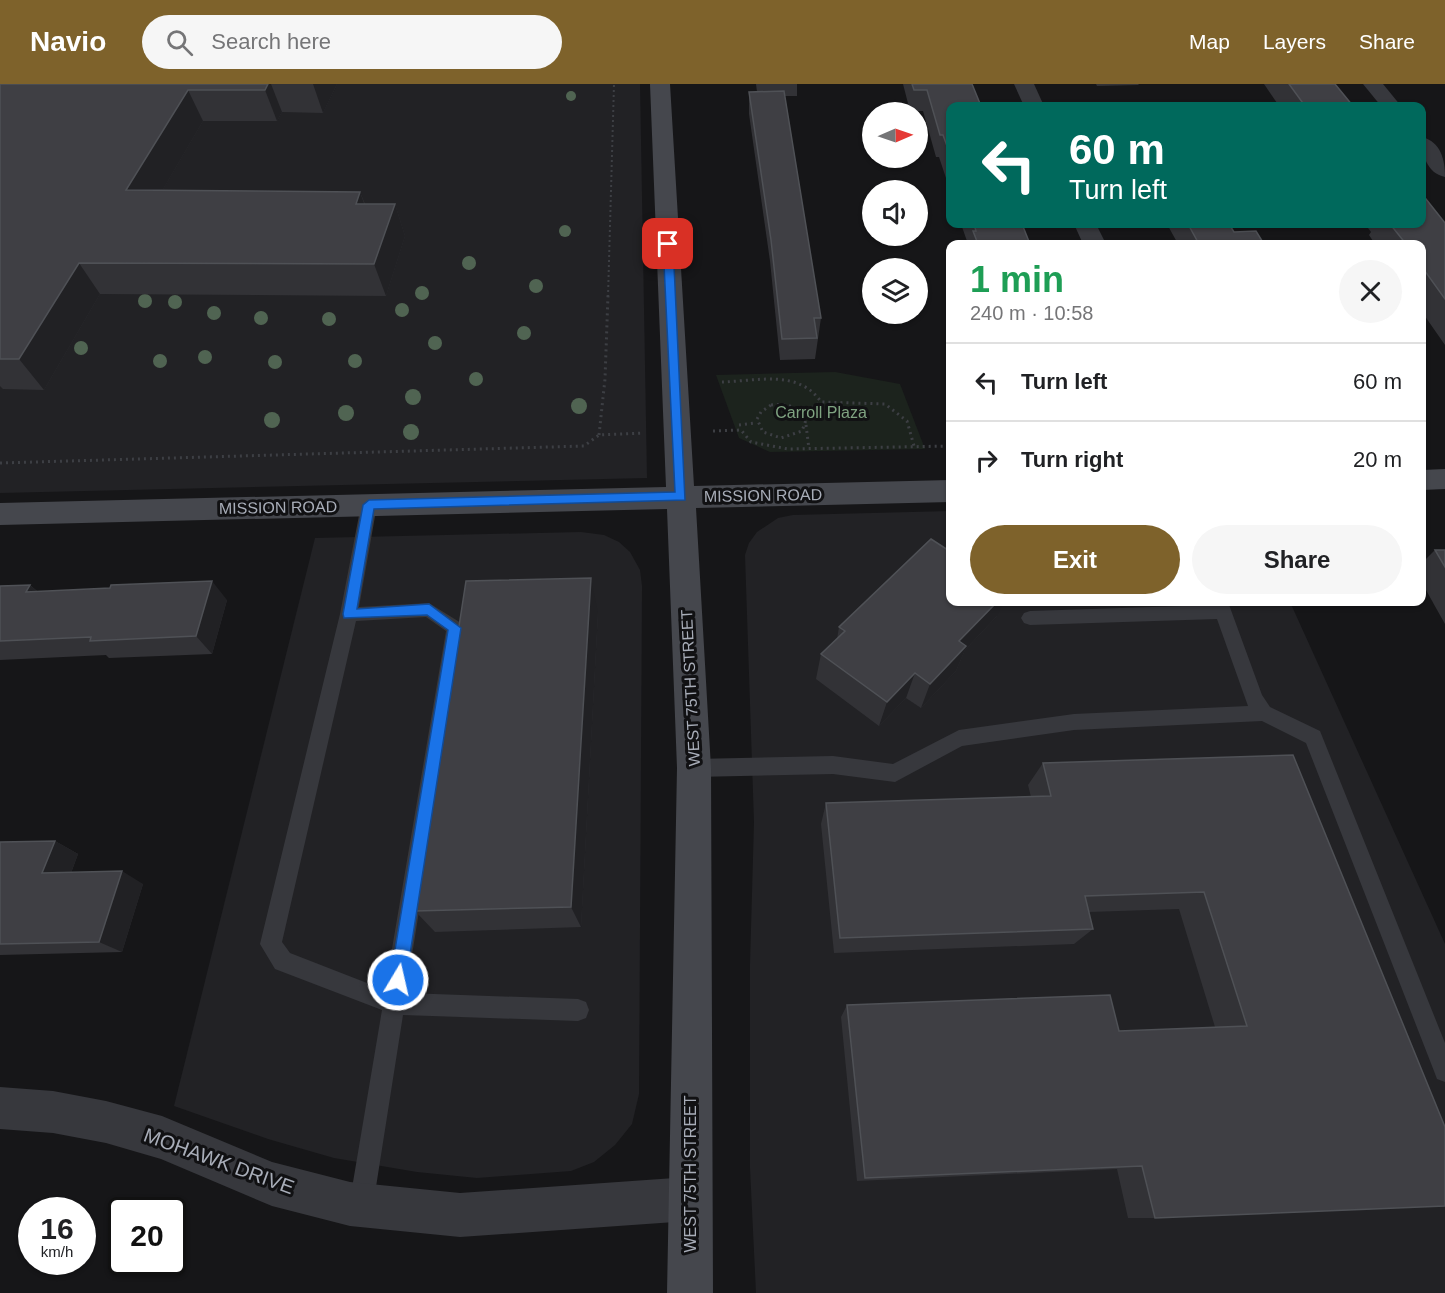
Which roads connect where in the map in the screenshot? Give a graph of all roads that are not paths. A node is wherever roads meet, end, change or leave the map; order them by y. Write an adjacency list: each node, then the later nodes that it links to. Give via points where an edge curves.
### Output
1 (660, 84): 11 (main road, WEST 75TH STREET)
2 (1024, 84): 4 (street)
3 (1373, 84): 5 (street)
4 (1032, 102)
5 (1389, 102)
6 (1426, 148): 7 (street)
7 (1445, 171)
8 (1445, 479): 9 (main road)
9 (1426, 480)
10 (946, 491): 11 (main road, MISSION ROAD)
11 (681, 497): 12 (main road, MISSION ROAD); 18 (main road, WEST 75TH STREET)
12 (369, 505): 13 (main road, MISSION ROAD); 15 (lane)
13 (0, 514)
14 (1222, 607): 16 (lane); 17 (lane, via 1254,699)
15 (349, 614): 19 (lane, via 272,944 283,961); 19 (lane, via 429,610 455,628)
16 (1030, 618)
17 (1264, 713): 18 (lane, via 1074,722 959,738 895,772 833,765); 21 (lane, via 1313,737)
18 (694, 768): 23 (main road, WEST 75TH STREET)
19 (394, 1004): 20 (lane); 24 (lane)
20 (578, 1010)
21 (1445, 1071)
22 (0, 1108): 24 (street, MOHAWK DRIVE, via 106,1122 162,1138 272,1184)
23 (689, 1198): 24 (street, MOHAWK DRIVE, via 460,1215); 25 (main road, WEST 75TH STREET)
24 (361, 1206)
25 (690, 1293)

